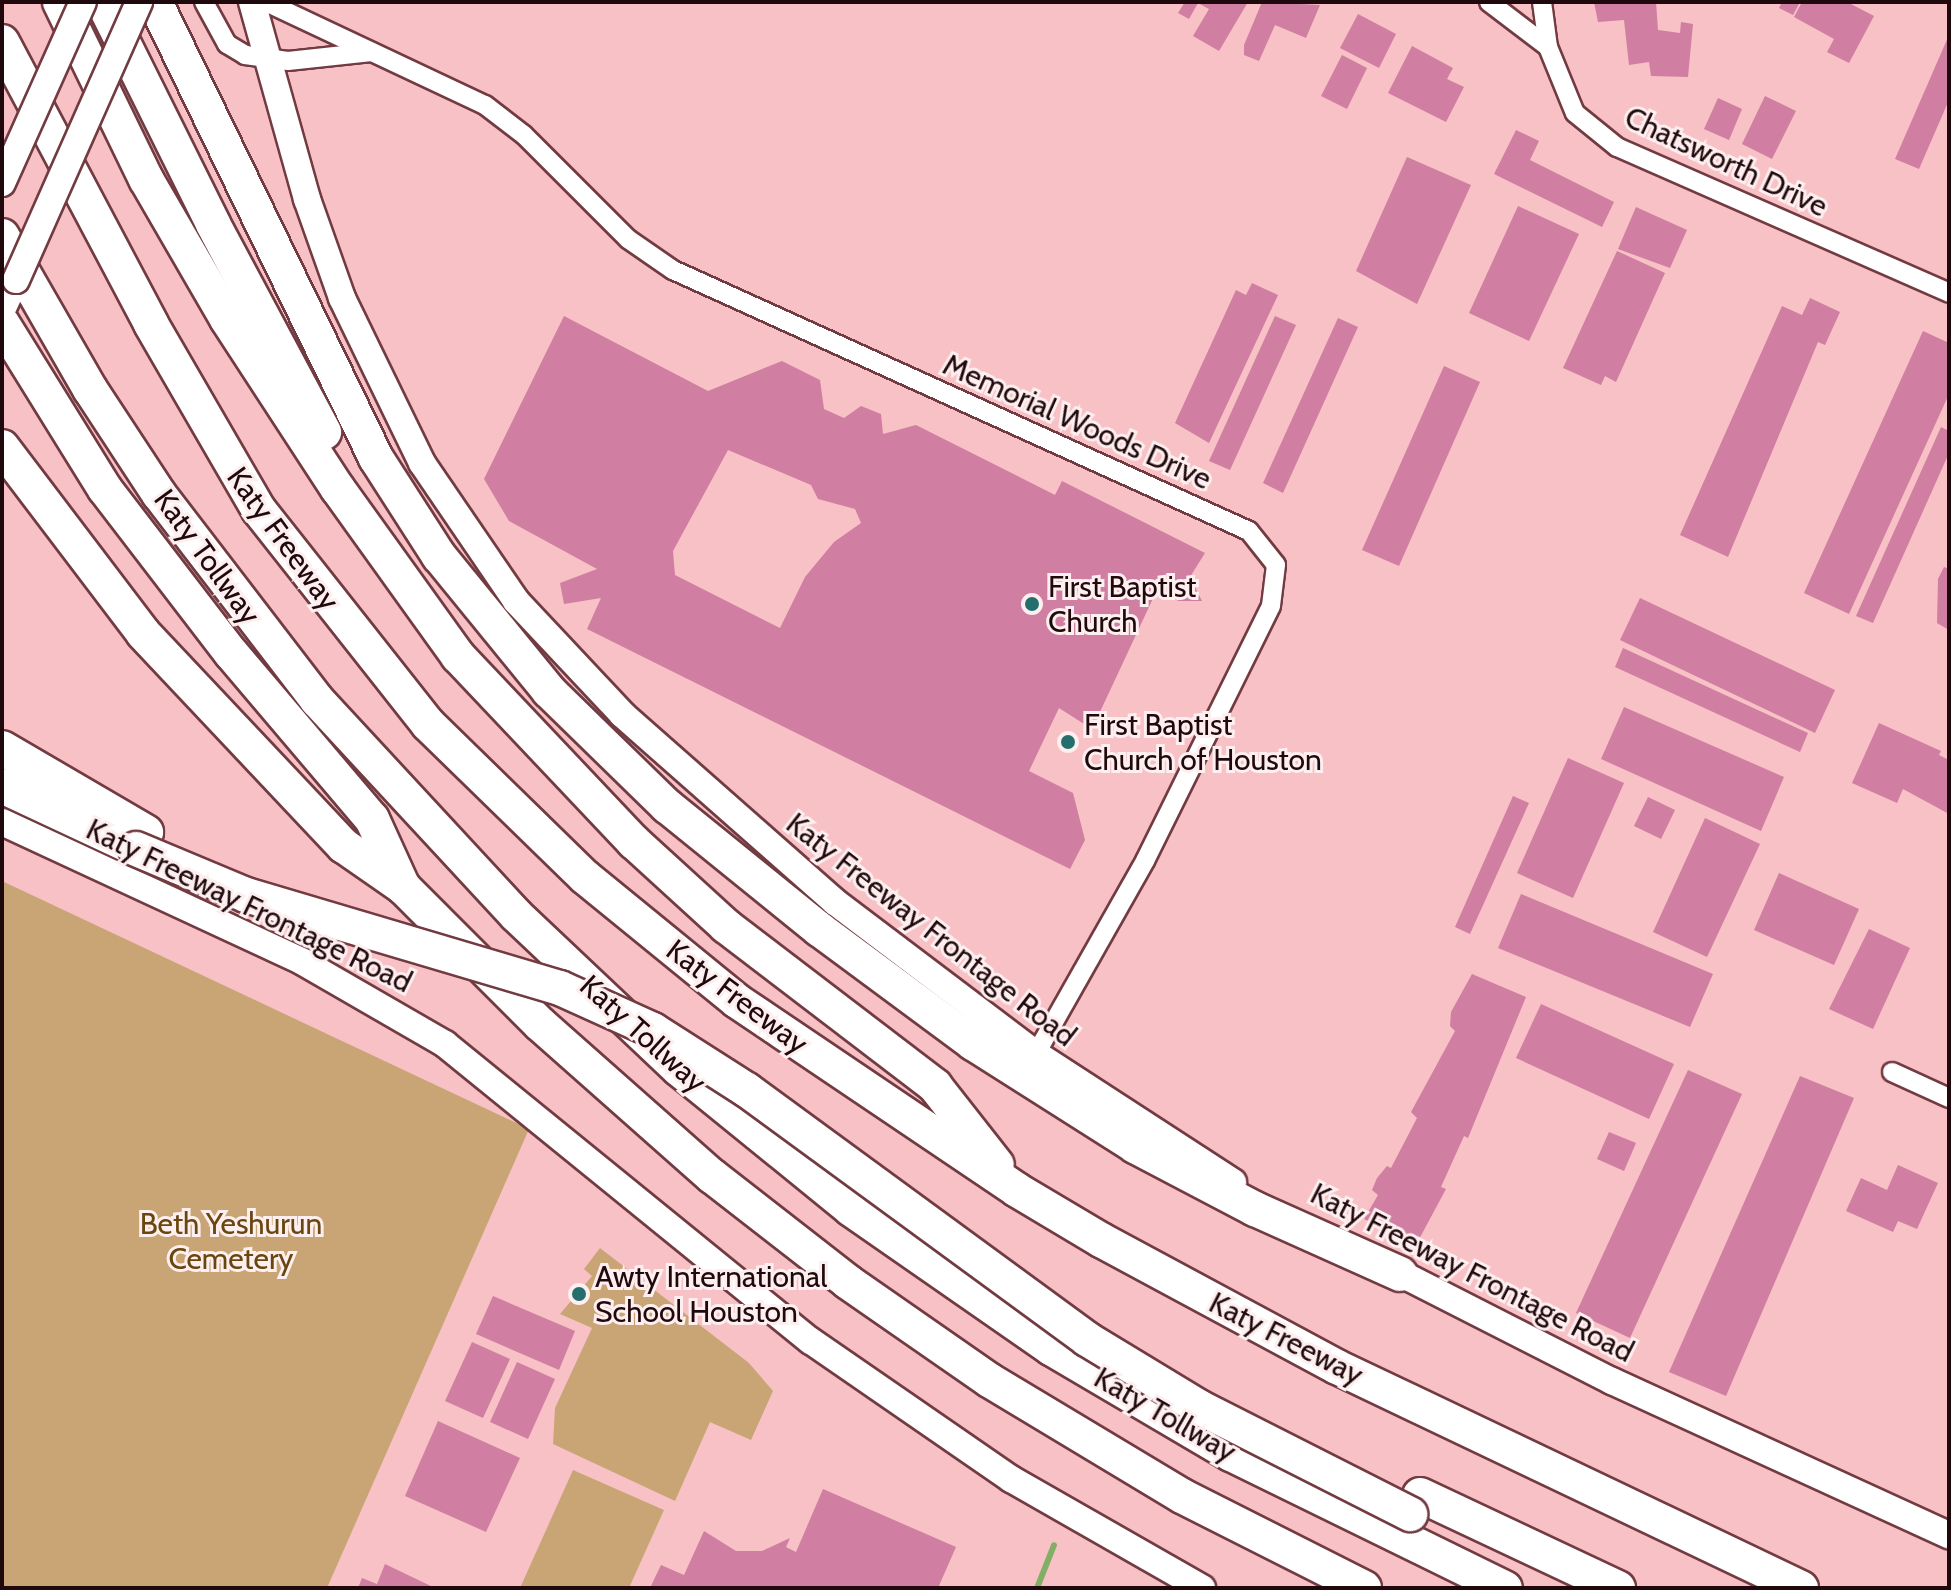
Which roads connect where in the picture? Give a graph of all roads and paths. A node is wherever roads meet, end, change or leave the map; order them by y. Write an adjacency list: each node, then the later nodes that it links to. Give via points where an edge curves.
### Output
1 (60, 2): 21 (highway, via 139,166 205,283)
2 (83, 2): 15 (main road, bridge)
3 (103, 2): 21 (highway, via 213,224)
4 (139, 2): 18 (main road, bridge)
5 (155, 2): 31 (highway, via 376,458 439,556 549,691 667,806 973,1043 1135,1146 1255,1209)
6 (204, 2): 14 (street, Memorial Woods Drive, via 232,50)
7 (252, 2): 14 (main road, Katy Freeway Frontage Road)
8 (266, 2): 13 (street, Memorial Woods Drive)
9 (1489, 2): 12 (street)
10 (1542, 2): 12 (street, Chatsworth Drive)
11 (2, 42): 30 (highway, Katy Freeway, via 222,453 295,560 428,724 540,837 737,1001)
12 (1548, 47): 17 (street, Chatsworth Drive, via 1575,113 1617,147)
13 (386, 55): 14 (street, Memorial Woods Drive); 27 (street, Memorial Woods Drive, via 485,105 524,135 628,239 673,270 1249,531 1276,565 1271,606 1145,861)
14 (267, 58): 27 (main road, Katy Freeway Frontage Road, via 318,237 380,384 449,508 516,601 556,648 686,775 835,902)
15 (2, 183)
16 (2, 236): 36 (highway, Katy Tollway, via 90,389 159,494 298,677 516,915 679,1069 851,1209 1051,1348 1231,1454)
17 (1949, 293)
18 (2, 310)
19 (2, 323): 26 (highway, via 105,489 231,653 372,819)
20 (2, 447): 26 (highway, via 143,633 344,846)
21 (412, 594): 30 (highway, via 494,697 601,809 726,926 935,1086)
22 (2, 748): 25 (highway)
23 (2, 786): 25 (highway)
24 (2, 822): 34 (main road, Katy Freeway Frontage Road, via 303,962 445,1044 811,1341 1011,1479)
25 (141, 840): 32 (highway, via 549,964 649,1005 756,1072 1060,1298 1205,1388)
26 (403, 887): 35 (highway, via 639,1115 848,1282 1099,1449)
27 (1036, 1054): 31 (main road, Katy Freeway Frontage Road, via 1239,1186)
28 (1892, 1072): 29 (street)
29 (1949, 1098)
30 (1017, 1190): 39 (highway, Katy Freeway, via 1323,1360)
31 (1400, 1274): 33 (main road, Katy Freeway Frontage Road, via 1612,1381)
32 (1415, 1505): 37 (highway); 38 (highway)
33 (1949, 1535)
34 (1202, 1588)
35 (1364, 1588)
36 (1505, 1588)
37 (1566, 1588)
38 (1618, 1588)
39 (1801, 1588)

